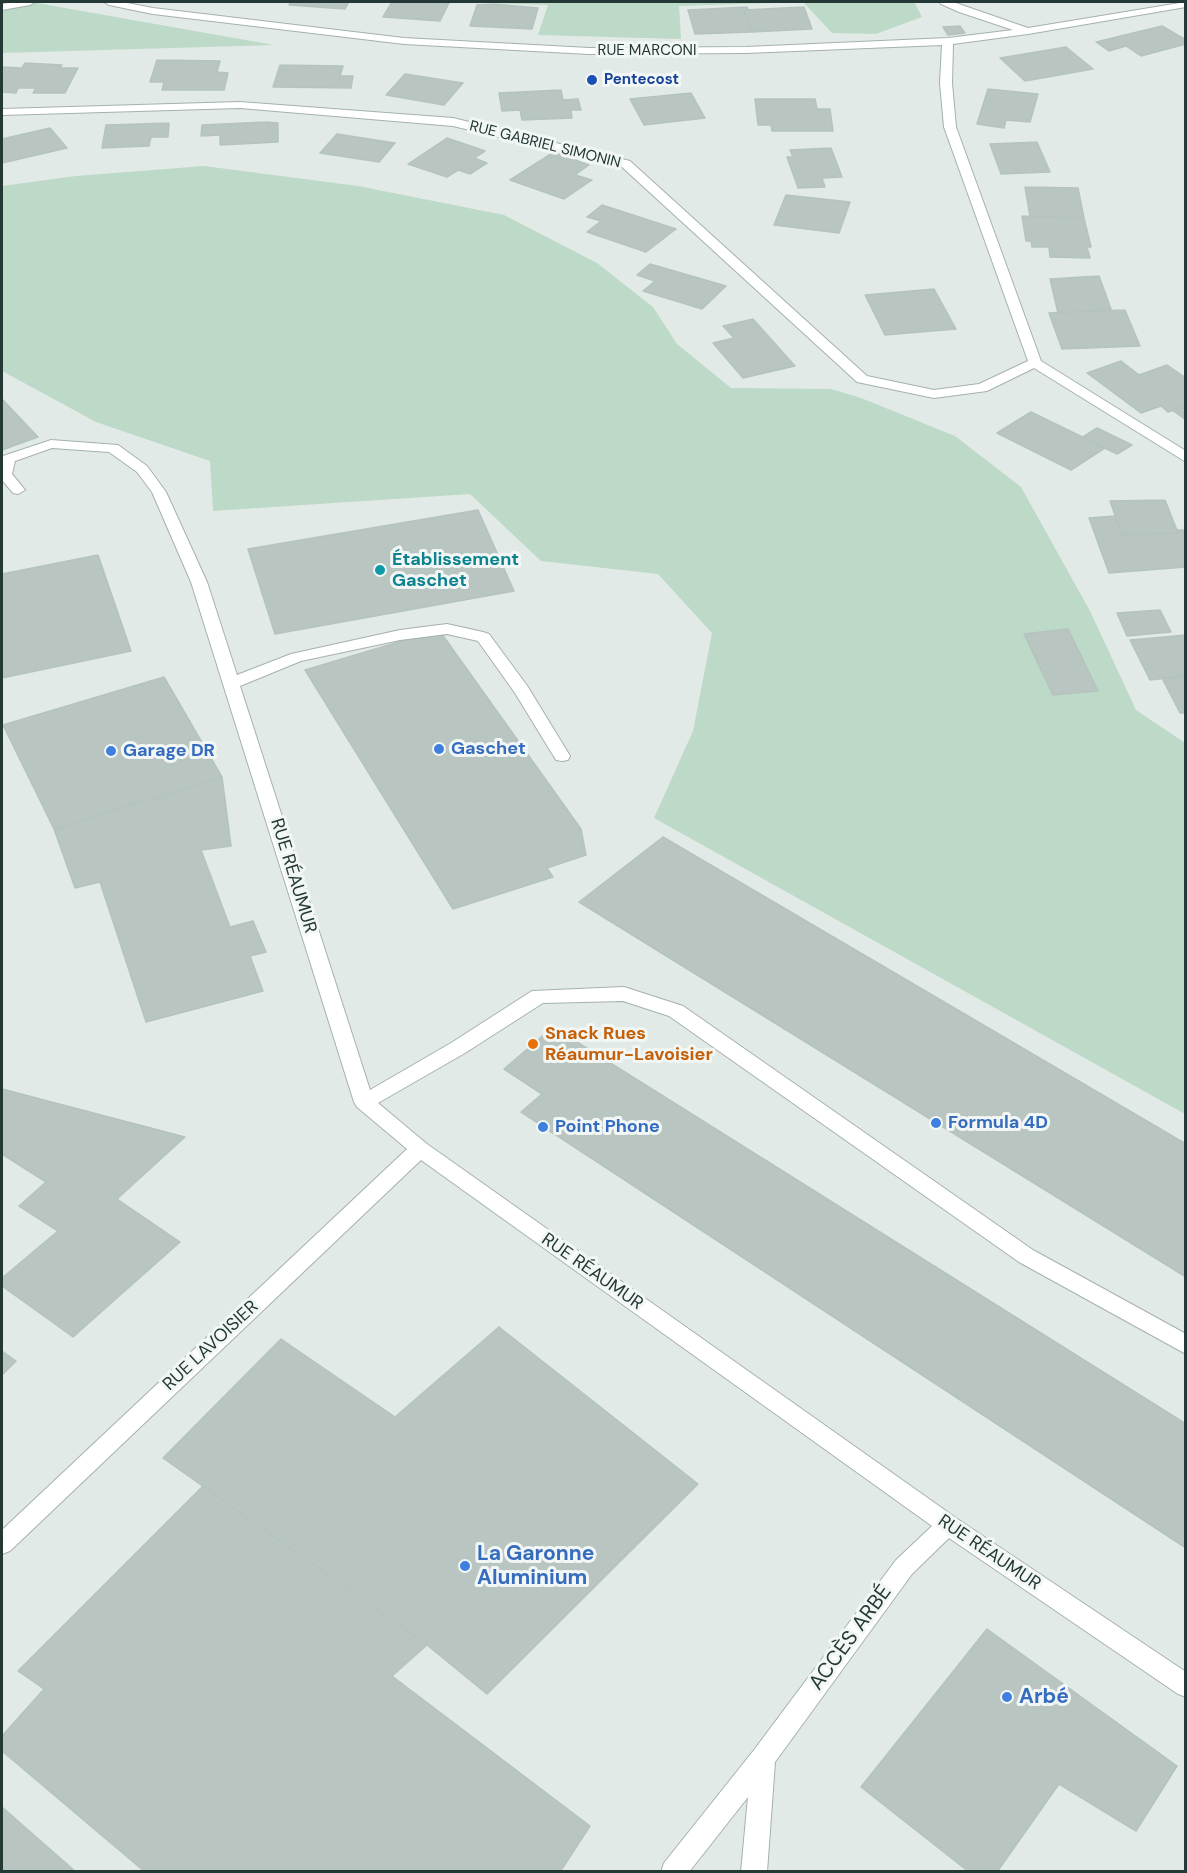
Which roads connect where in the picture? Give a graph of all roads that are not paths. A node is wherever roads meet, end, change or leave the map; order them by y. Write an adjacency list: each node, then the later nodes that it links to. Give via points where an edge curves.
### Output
1 (30, 2): 5 (street)
2 (108, 2): 7 (street, RUE MARCONI, via 153,11 404,41 589,51 746,50)
3 (945, 2): 6 (street)
4 (1185, 4): 6 (street, RUE MARCONI)
5 (2, 7)
6 (1028, 31): 7 (street, RUE MARCONI)
7 (948, 41): 9 (street, via 950,128)
8 (2, 112): 9 (street, RUE GABRIEL SIMONIN, via 240,105 476,127 626,164 862,379 934,394 982,388)
9 (1035, 363): 10 (street)
10 (1185, 458)
11 (18, 490): 12 (street, RUE RÉAUMUR, via 5,475 8,459 51,444 113,448 142,469 159,492 199,582)
12 (232, 683): 13 (street, via 297,657 447,629 483,637); 14 (street, RUE RÉAUMUR)
13 (562, 756)
14 (364, 1102): 15 (street, RUE RÉAUMUR); 16 (street, via 539,996 624,994 676,1011 1026,1256)
15 (420, 1149): 17 (street, RUE RÉAUMUR); 18 (street, RUE LAVOISIER)
16 (1185, 1345)
17 (948, 1525): 19 (street, RUE RÉAUMUR); 20 (street, ACCÈS ARBÉ, via 904,1567)
18 (2, 1544)
19 (1185, 1686)
20 (763, 1758): 21 (street, ACCÈS ARBÉ); 22 (street)
21 (673, 1872)
22 (754, 1872)

